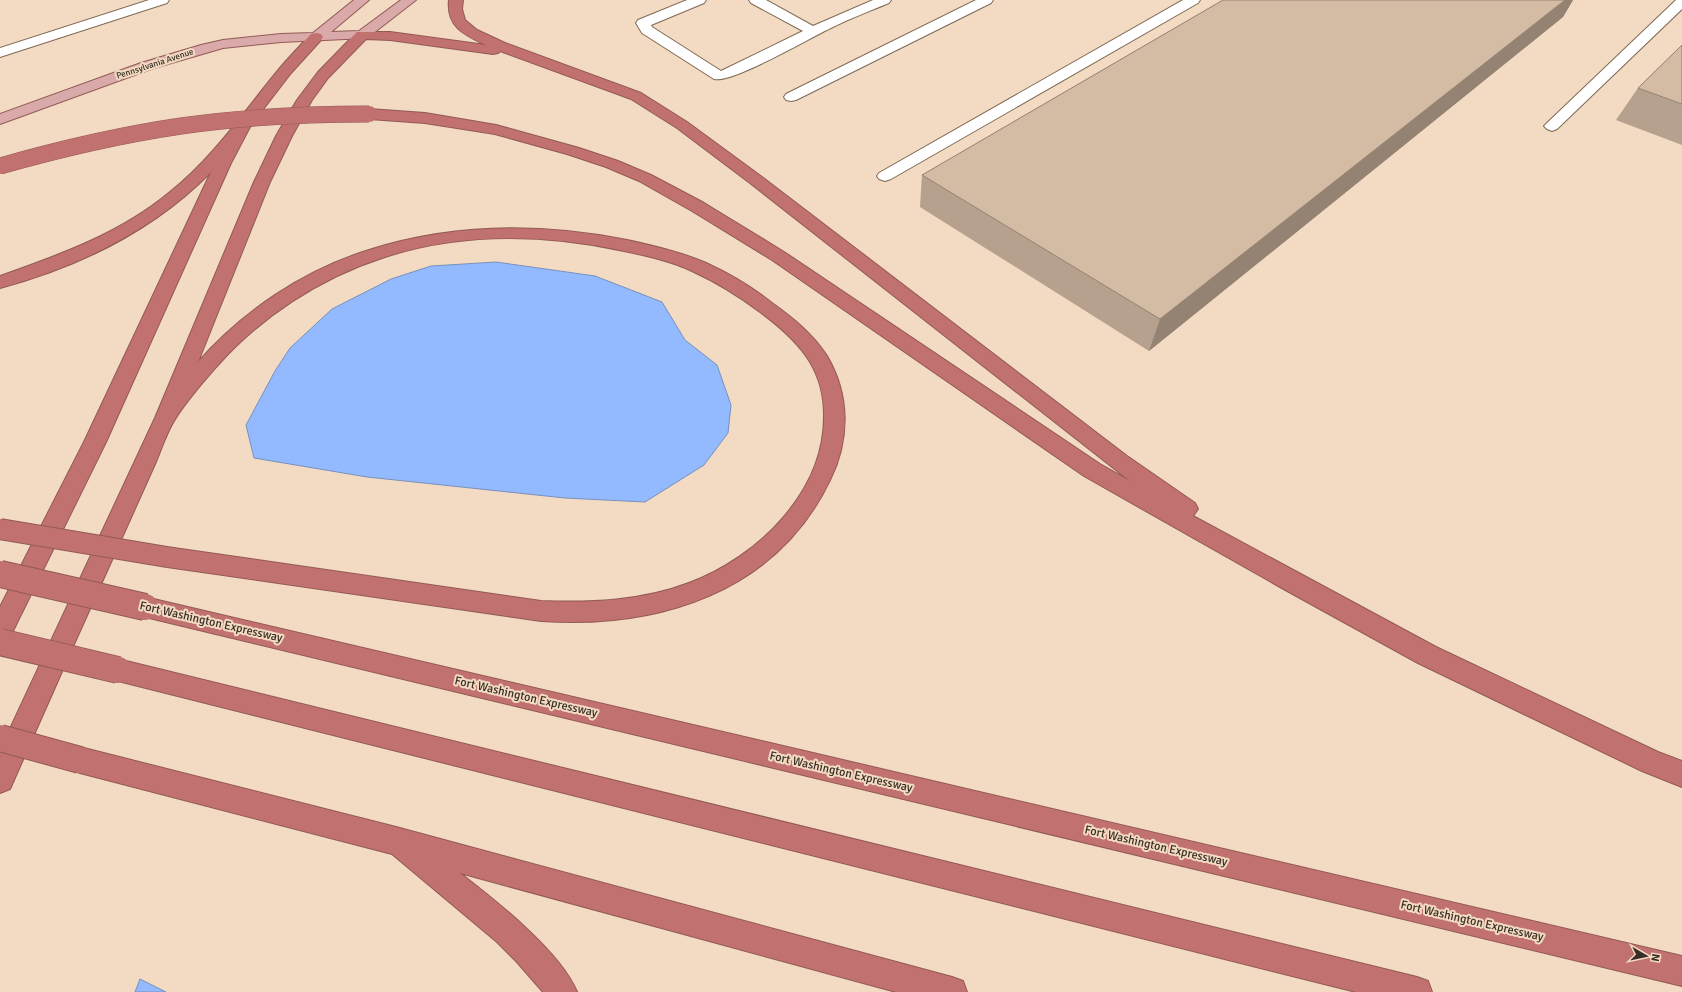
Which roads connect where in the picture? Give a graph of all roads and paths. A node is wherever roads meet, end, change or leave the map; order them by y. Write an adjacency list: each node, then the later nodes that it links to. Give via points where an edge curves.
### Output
1 (162, 0): 14 (lane)
2 (362, 0): 13 (main road)
3 (409, 0): 12 (main road)
4 (456, 0): 15 (highway, via 455,9 459,22 472,33)
5 (699, 0): 11 (lane, via 643,23 647,30 719,76 732,72)
6 (756, 0): 11 (lane)
7 (884, 0): 11 (lane)
8 (986, 0): 16 (lane)
9 (1193, 0): 21 (lane)
10 (1682, 2): 19 (lane)
11 (812, 31)
12 (362, 35): 13 (main road, Pennsylvania Avenue); 15 (highway, via 405,38); 23 (highway, via 323,75 284,136 262,182)
13 (316, 37): 17 (main road, Pennsylvania Avenue, via 253,40 206,48 146,66); 18 (highway)
14 (0, 53)
15 (530, 57): 26 (highway, via 636,96 682,125 1119,462)
16 (792, 96)
17 (0, 119)
18 (243, 125): 22 (highway, via 196,176 142,221 89,250); 27 (highway, via 223,163 95,442)
19 (1552, 126)
20 (0, 166): 26 (highway, bridge, via 89,142 185,125 322,113 425,118 510,133 573,150 658,185 704,210 778,256 1092,470)
21 (885, 176)
22 (0, 282)
23 (165, 418): 24 (highway, bridge, via 210,361 265,310 288,295 366,257 458,236 501,233 575,237 663,254 698,267 754,298 802,338 824,368 834,398 836,430 819,486 797,518 752,560 733,574 711,585 658,603 630,609 569,614 541,611 166,557); 31 (highway)
24 (0, 529)
25 (0, 574): 33 (highway, Fort Washington Expressway, bridge)
26 (1288, 580): 30 (highway, via 1501,692)
27 (0, 631)
28 (0, 642): 36 (highway, bridge)
29 (0, 738): 32 (highway, bridge)
30 (1682, 774)
31 (0, 780)
32 (396, 840): 34 (highway, via 494,918 523,946); 35 (highway)
33 (1682, 971)
34 (562, 992)
35 (952, 992)
36 (1417, 992)

